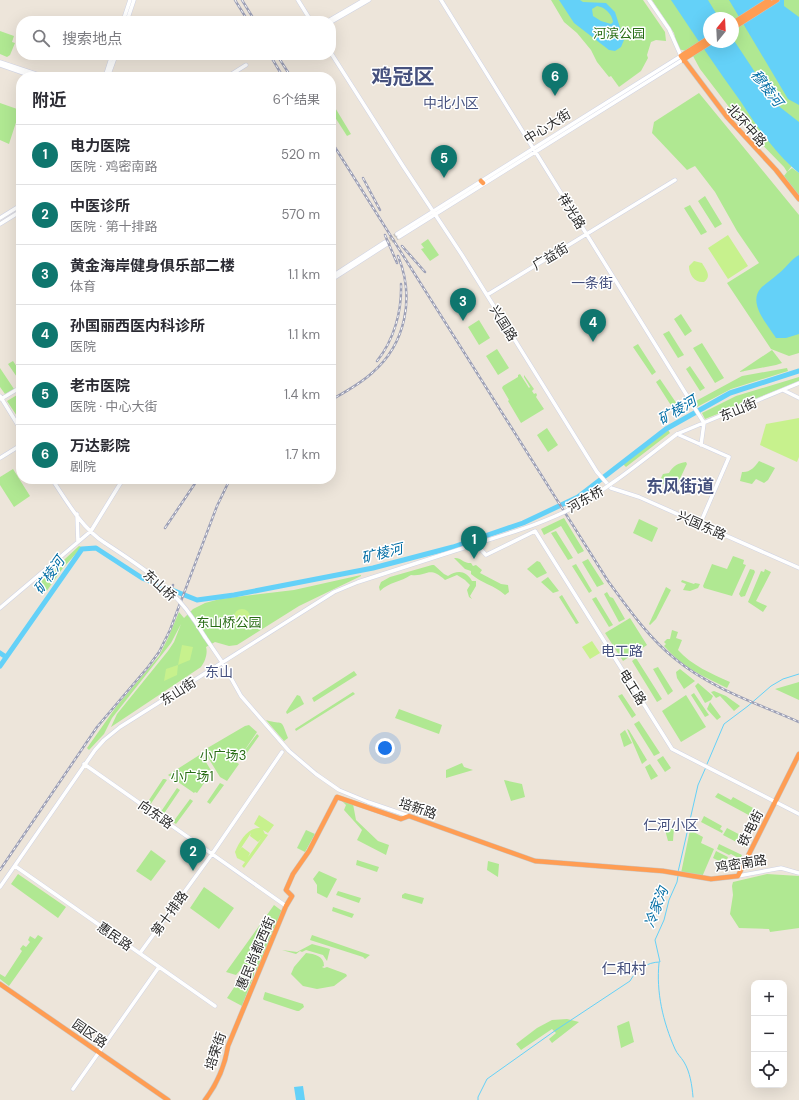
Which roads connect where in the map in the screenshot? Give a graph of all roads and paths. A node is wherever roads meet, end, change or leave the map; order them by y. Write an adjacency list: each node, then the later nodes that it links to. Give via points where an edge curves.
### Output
1 (130, 0): 10 (main road)
2 (134, 0): 11 (main road)
3 (298, 0): 12 (main road)
4 (364, 0): 13 (main road)
5 (369, 0): 14 (main road)
6 (441, 0): 31 (main road, 祥光路)
7 (649, 0): 19 (main road, 北环中路)
8 (769, 0): 15 (highway)
9 (777, 0): 16 (highway)
10 (125, 16)
11 (129, 16)
12 (308, 16)
13 (336, 18)
14 (336, 19)
15 (739, 19)
16 (739, 24)
17 (703, 42): 19 (highway, 中心大街)
18 (703, 46): 19 (highway, 中心大街)
19 (684, 56): 31 (main road, 中心大街); 33 (highway, 北环中路, via 727,117); 34 (highway, 北环中路, via 686,67 726,120 773,171)
20 (110, 60): 28 (main road)
21 (114, 60): 29 (main road)
22 (335, 60): 36 (main road, 兴国路)
23 (0, 62): 27 (main road)
24 (0, 65): 26 (main road)
25 (246, 65): 30 (main road)
26 (23, 72)
27 (25, 72)
28 (107, 72)
29 (110, 72)
30 (235, 72)
31 (534, 150): 36 (main road, 中心大街); 40 (main road, 祥光路)
32 (676, 180): 40 (main road, 广益街)
33 (799, 199)
34 (799, 204)
35 (16, 207): 38 (main road)
36 (433, 213): 41 (main road, 中心大街); 44 (main road, 兴国路)
37 (16, 214): 39 (main road)
38 (0, 218)
39 (0, 224)
40 (586, 234): 44 (main road, 广益街); 51 (main road, 祥光路)
41 (398, 235)
42 (336, 274): 43 (main road, via 386,243)
43 (336, 277)
44 (487, 295): 56 (main road, 兴国路, via 597,472)
45 (799, 383): 47 (main road, 东山街)
46 (16, 390): 48 (main road)
47 (783, 390): 49 (main road); 51 (main road, 东山街)
48 (1, 398): 50 (main road)
49 (799, 398)
50 (16, 422)
51 (704, 423): 52 (main road, 东山街); 53 (main road)
52 (677, 434): 53 (main road); 63 (main road, 河东桥, bridge, via 575,507)
53 (701, 445): 60 (main road, via 729,457)
54 (16, 448): 55 (main road)
55 (0, 458)
56 (607, 483): 60 (main road, 兴国东路, via 612,488)
57 (56, 484): 59 (main road, 东山桥)
58 (120, 484): 61 (main road)
59 (77, 514): 61 (main road, 东山桥); 62 (main road)
60 (700, 524): 65 (main road, 兴国东路)
61 (91, 531): 62 (main road); 67 (main road, 东山桥, bridge, via 165,586 186,608)
62 (78, 542): 66 (main road)
63 (482, 542): 64 (main road, 东山街)
64 (476, 544): 67 (main road, 东山街, via 339,589); 71 (main road, 电工路, via 486,555 535,531 672,749)
65 (799, 568)
66 (1, 606)
67 (222, 662): 70 (main road, 东山街, via 120,727 104,740); 73 (main road, 培新路, via 241,696 289,751 316,774 339,790)
68 (282, 752): 74 (main road, 第十排路)
69 (799, 754): 71 (highway, 铁电街)
70 (84, 764): 74 (main road, 向东路); 75 (main road, 东山街)
71 (775, 802): 72 (main road, 电工路); 78 (highway, 铁电街)
72 (799, 814)
73 (409, 816): 76 (highway, 培新路, via 535,861); 80 (highway, via 401,819 337,796 309,851 293,874 286,890 292,896)
74 (212, 854): 80 (main road, 向东路); 81 (main road, 第十排路)
75 (15, 866): 79 (main road, 东山街); 81 (main road, 惠民路)
76 (663, 871): 78 (highway, 鸡密南路, via 711,880)
77 (799, 873): 78 (main road, 鸡密南路, via 782,868)
78 (738, 876)
79 (0, 887)
80 (286, 906): 85 (highway, 惠民尚都西街)
81 (140, 953): 82 (main road, 惠民路)
82 (159, 967): 84 (main road, 惠民路); 86 (main road)
83 (0, 984): 86 (highway, 园区路)
84 (216, 1006)
85 (243, 1008): 89 (highway, 培荣街, via 228,1046 226,1059 214,1088)
86 (99, 1053): 87 (main road); 88 (highway, 园区路)
87 (73, 1089)
88 (168, 1100)
89 (205, 1100)

